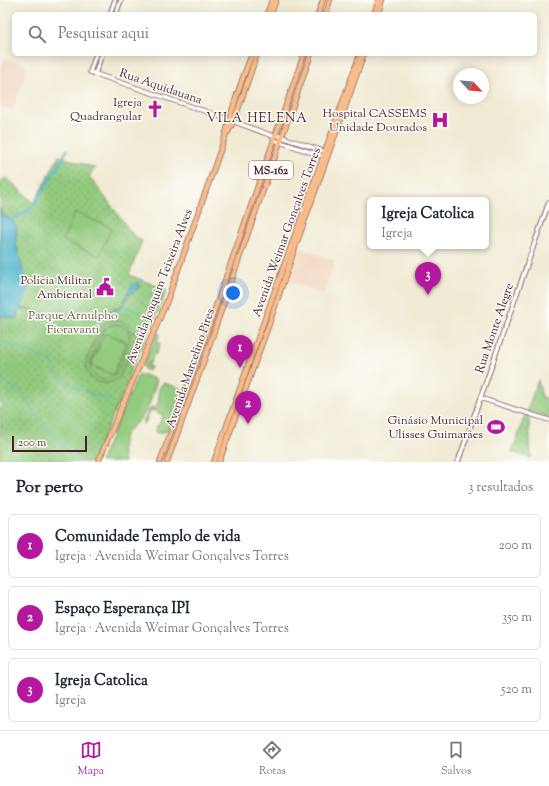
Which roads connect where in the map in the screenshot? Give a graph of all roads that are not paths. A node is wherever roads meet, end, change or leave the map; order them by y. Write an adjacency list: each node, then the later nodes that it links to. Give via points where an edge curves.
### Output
1 (115, 0): 9 (street)
2 (121, 0): 10 (street)
3 (272, 0): 11 (main road)
4 (276, 0): 12 (main road)
5 (323, 0): 13 (main road)
6 (330, 0): 14 (main road)
7 (379, 0): 15 (main road)
8 (383, 0): 16 (main road)
9 (111, 12)
10 (117, 12)
11 (268, 12)
12 (272, 12)
13 (319, 12)
14 (327, 12)
15 (375, 12)
16 (380, 12)
17 (95, 56): 25 (street, Rua Aquidauana, via 90,72)
18 (101, 56): 25 (street)
19 (251, 56): 26 (main road, Avenida Joaquim Teixeira Alves)
20 (256, 56): 26 (main road, Avenida Joaquim Teixeira Alves)
21 (303, 56): 27 (main road, Avenida Marcelino Pires / MS-162)
22 (310, 56): 28 (main road, Avenida Marcelino Pires / MS-162)
23 (359, 56): 31 (main road, Avenida Weimar Gonçalves Torres)
24 (363, 56): 31 (main road, Avenida Weimar Gonçalves Torres)
25 (95, 74): 26 (street, Rua Aquidauana)
26 (231, 121): 27 (street, Rua Aquidauana); 41 (main road, Avenida Joaquim Teixeira Alves, via 167,301)
27 (275, 137): 28 (street, Rua Aquidauana); 33 (main road, Avenida Marcelino Pires / MS-162)
28 (281, 139): 29 (street, Rua Aquidauana); 30 (street, Rua Aquidauana); 34 (main road, Avenida Marcelino Pires / MS-162)
29 (304, 144): 30 (street); 31 (street, Rua Aquidauana)
30 (302, 149): 31 (street, Rua Aquidauana)
31 (326, 155): 44 (main road, Avenida Weimar Gonçalves Torres); 45 (main road, Avenida Weimar Gonçalves Torres)
32 (549, 202): 37 (street, Rua Monte Alegre)
33 (245, 223): 34 (main road); 35 (main road, Avenida Marcelino Pires / MS-162)
34 (251, 225): 36 (main road, Avenida Marcelino Pires / MS-162)
35 (230, 264): 36 (main road); 39 (main road, Avenida Marcelino Pires / MS-162)
36 (236, 266): 40 (main road, Avenida Marcelino Pires / MS-162)
37 (480, 398): 38 (street); 46 (street, Rua Monte Alegre)
38 (549, 420)
39 (172, 431): 40 (main road); 42 (main road, Avenida Marcelino Pires / MS-162)
40 (178, 433): 43 (main road, Avenida Marcelino Pires / MS-162)
41 (98, 462)
42 (160, 462)
43 (167, 462)
44 (214, 462)
45 (219, 462)
46 (458, 462)

